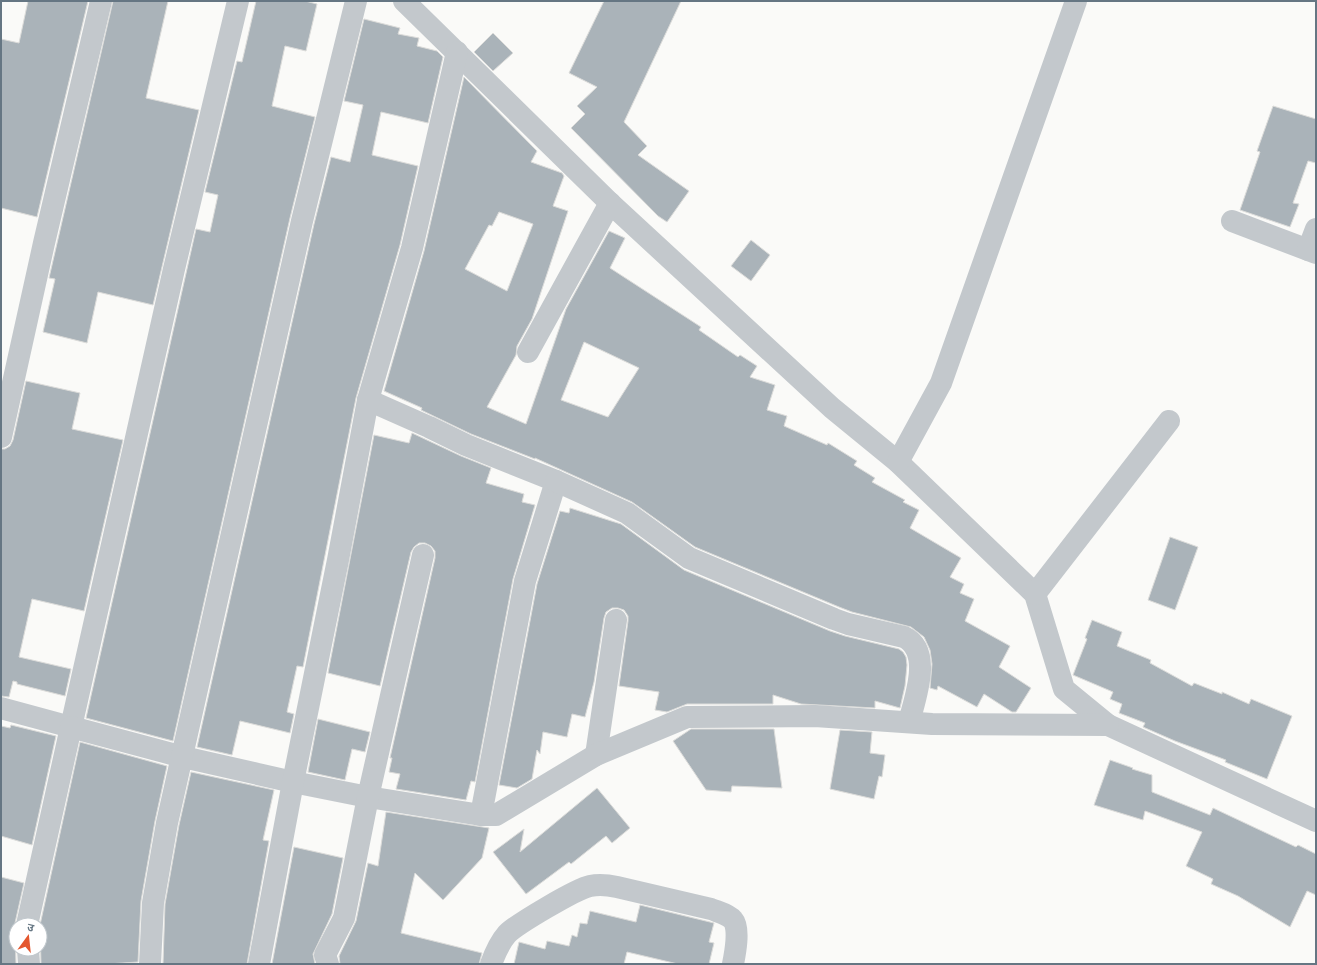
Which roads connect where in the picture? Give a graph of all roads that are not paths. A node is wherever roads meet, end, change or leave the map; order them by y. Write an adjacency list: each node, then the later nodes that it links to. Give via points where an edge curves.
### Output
1 (101, 1): 14 (street)
2 (238, 1): 23 (street, via 174,269)
3 (356, 1): 25 (street, via 302,220)
4 (404, 1): 6 (street)
5 (1076, 1): 15 (street, via 941,383)
6 (457, 52): 7 (street); 12 (street, via 412,248)
7 (610, 203): 11 (street); 15 (street, via 832,408)
8 (1232, 221): 10 (street)
9 (1316, 230): 10 (street)
10 (1312, 252)
11 (528, 352)
12 (368, 400): 16 (street, via 466,445); 26 (street)
13 (1169, 421): 18 (street)
14 (1, 437)
15 (898, 462): 18 (street)
16 (556, 481): 21 (street, via 627,513 689,558 834,619 911,640 915,644 921,665); 28 (street, via 525,581)
17 (423, 555): 27 (street)
18 (1035, 594): 22 (street, via 1064,689)
19 (616, 620): 24 (street)
20 (1, 708): 23 (street)
21 (909, 722): 22 (street); 24 (street, via 815,716 687,717)
22 (1108, 724): 29 (street)
23 (71, 727): 25 (street); 30 (street)
24 (596, 755): 28 (street, via 496,815)
25 (183, 757): 26 (street); 31 (street, via 153,903)
26 (293, 782): 27 (street); 32 (street)
27 (368, 797): 28 (street); 33 (street, via 344,918 325,955)
28 (481, 815)
29 (1316, 821)
30 (29, 917)
31 (150, 964)
32 (259, 964)
33 (328, 964)
34 (491, 964): 35 (street, via 501,942 514,928 576,891 589,886 603,885 617,886 724,914 734,921 737,932)
35 (733, 964)

